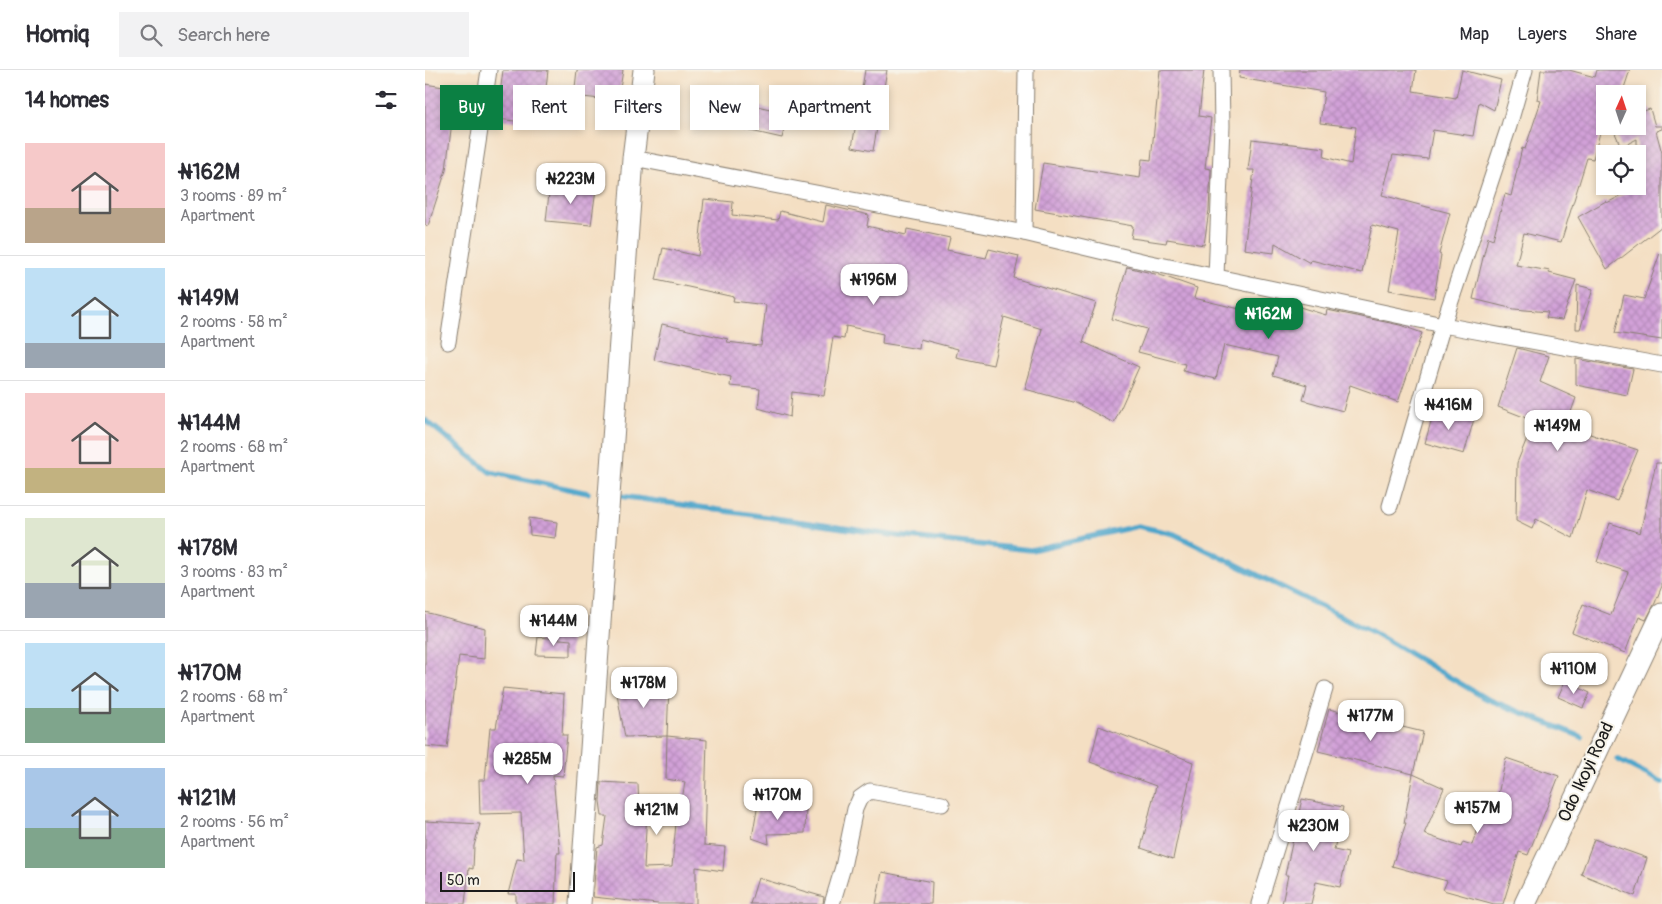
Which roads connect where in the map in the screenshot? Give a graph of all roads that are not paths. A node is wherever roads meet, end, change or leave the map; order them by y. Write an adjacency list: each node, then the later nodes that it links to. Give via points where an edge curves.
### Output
1 (489, 70): 10 (street)
2 (644, 70): 6 (street)
3 (1026, 70): 7 (street)
4 (1221, 70): 8 (street)
5 (1525, 70): 9 (street)
6 (633, 158): 7 (street); 16 (street)
7 (1024, 233): 8 (street)
8 (1216, 276): 9 (street)
9 (1443, 325): 11 (street); 12 (street)
10 (448, 342)
11 (1662, 365)
12 (1390, 506)
13 (1662, 614): 19 (street, Odo Ikoyi Road)
14 (1325, 688): 18 (street)
15 (942, 804): 17 (street, via 870,791 860,798)
16 (580, 904)
17 (832, 904)
18 (1259, 904)
19 (1525, 904)

